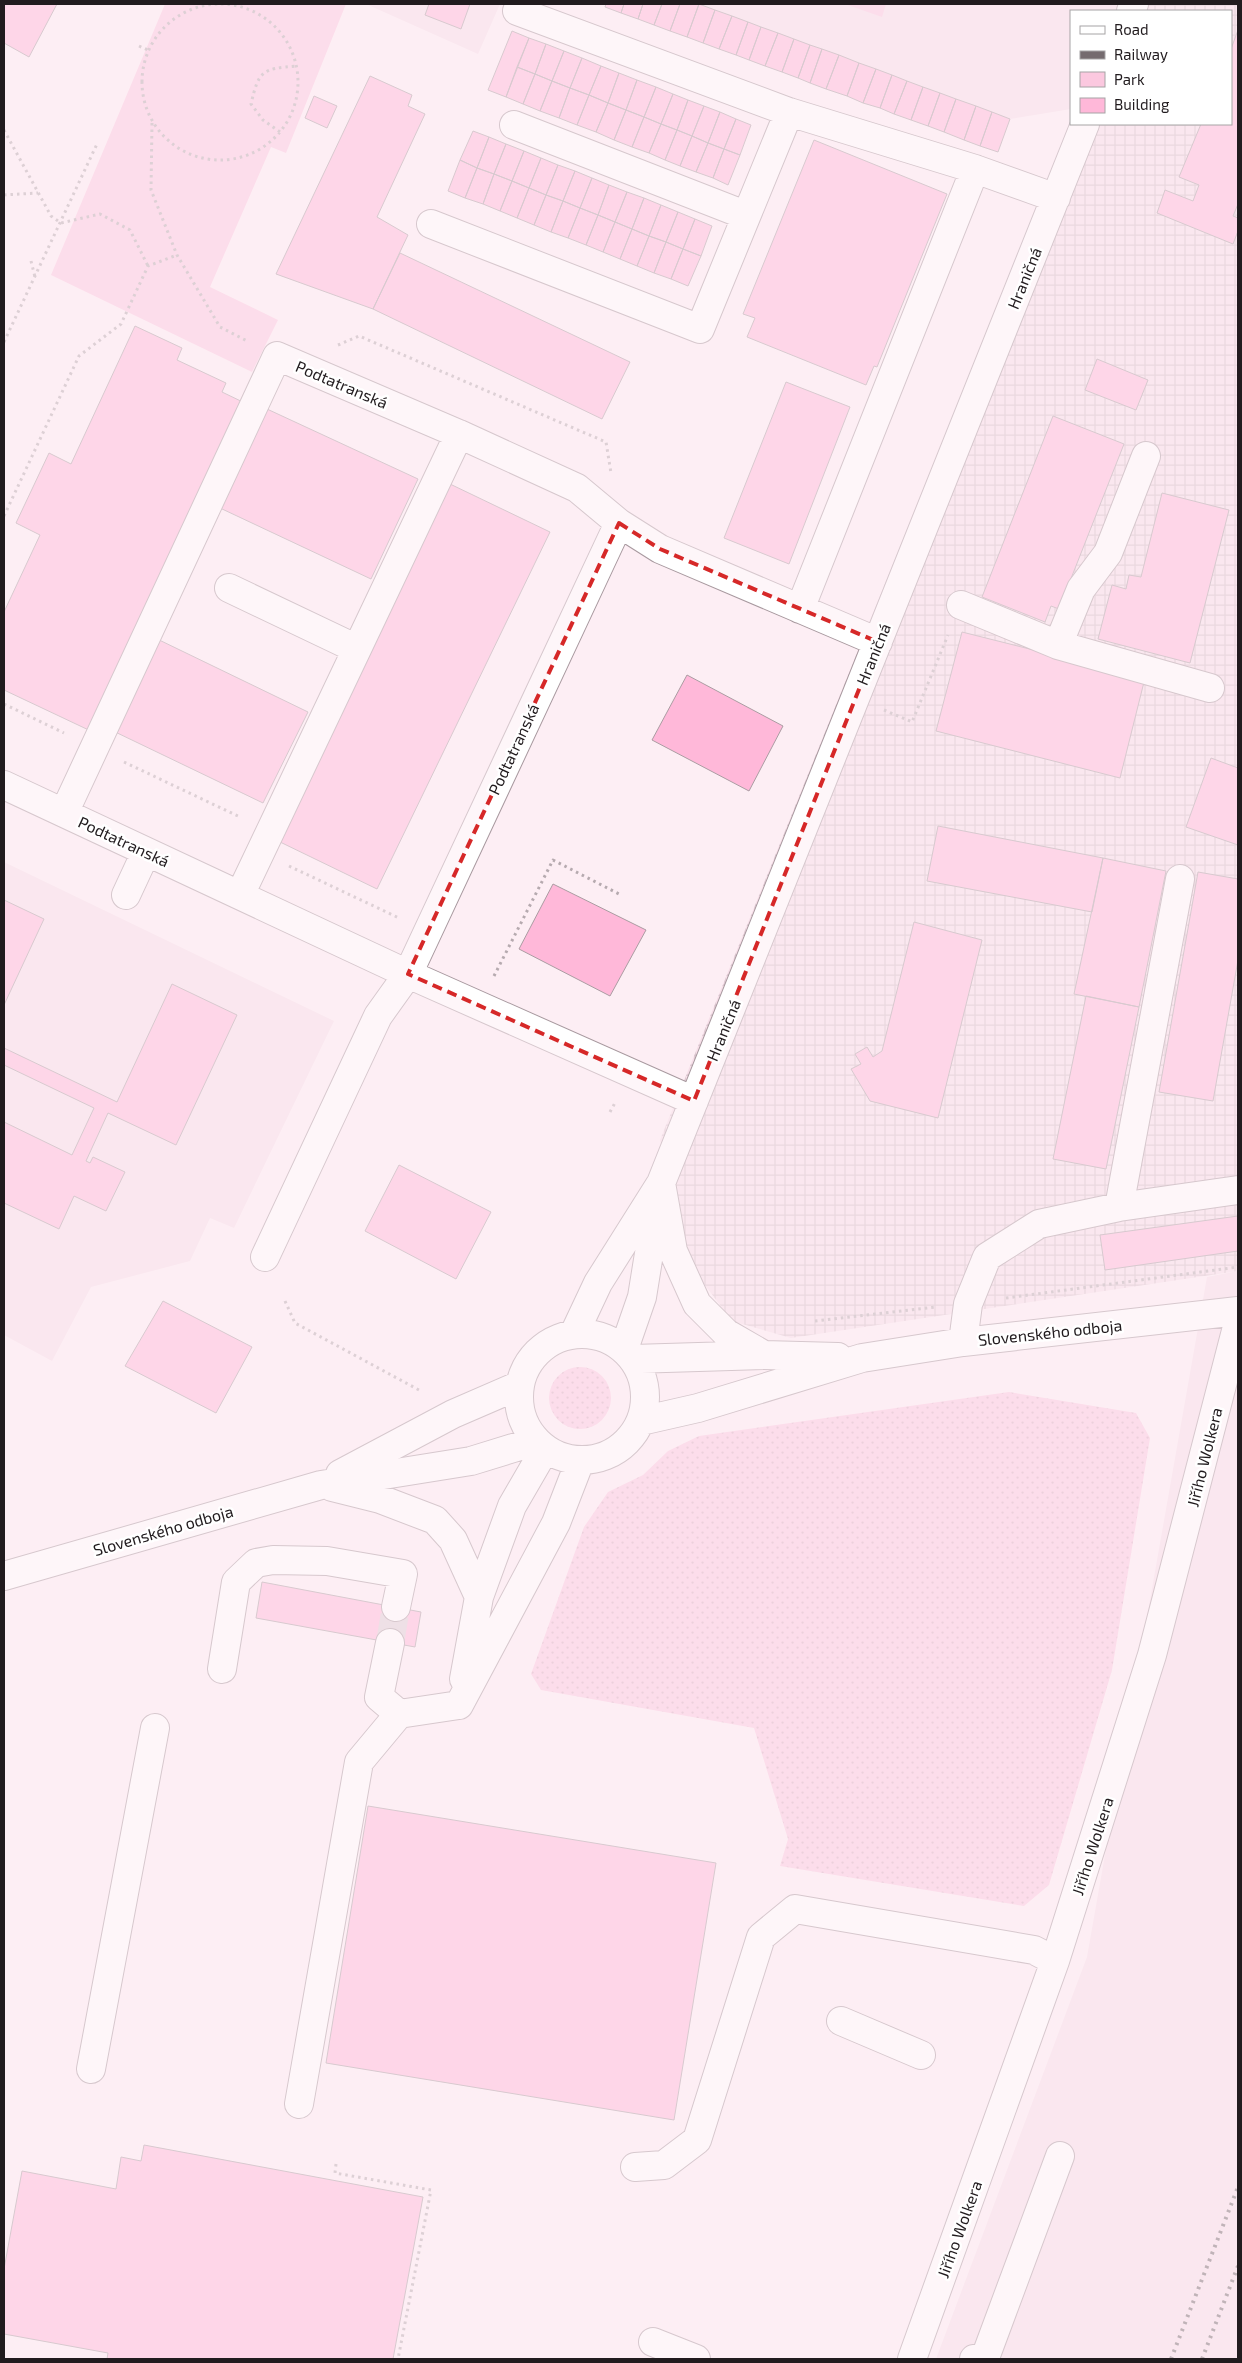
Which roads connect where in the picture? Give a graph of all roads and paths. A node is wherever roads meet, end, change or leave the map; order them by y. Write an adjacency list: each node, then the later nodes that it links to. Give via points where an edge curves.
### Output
1 (518, 12): 5 (street)
2 (139, 46): 3 (path)
3 (148, 50): 4 (path, via 163,27 186,11 207,4 234,4 268,19 287,40); 6 (path, via 142,69 143,97)
4 (296, 66): 10 (path, via 297,99); 10 (path, via 266,70 257,81 251,104 263,120)
5 (789, 112): 12 (street); 16 (street)
6 (152, 122): 10 (path, via 180,150 205,159 224,161 250,155 274,140); 19 (path, via 152,190)
7 (514, 125): 16 (street)
8 (1085, 125): 15 (street, Hraničná)
9 (4, 130): 13 (path)
10 (280, 132)
11 (98, 144): 17 (path)
12 (975, 169): 15 (street); 32 (street)
13 (38, 192): 14 (path); 17 (path, via 51,216)
14 (4, 195)
15 (1056, 198): 33 (street, Hraničná)
16 (745, 215): 18 (street, via 700,329)
17 (62, 223): 21 (path, via 100,214 130,230); 22 (path)
18 (430, 224)
19 (177, 255): 21 (path); 25 (path, via 220,328)
20 (31, 261): 22 (path)
21 (148, 266): 28 (path, via 121,324 79,356)
22 (35, 278): 23 (path)
23 (4, 342)
24 (332, 348): 29 (path, via 358,336 606,442)
25 (277, 356): 26 (street, Podtatranská); 39 (street)
26 (459, 434): 29 (street, Podtatranská, via 577,488); 35 (street)
27 (1146, 456): 34 (street, via 1108,553 1080,589)
28 (4, 516)
29 (619, 523): 32 (street, Podtatranská, via 660,549); 49 (street, Podtatranská)
30 (229, 588): 35 (street)
31 (962, 605): 34 (street); 38 (path, via 912,722)
32 (800, 609): 33 (street, Podtatranská)
33 (878, 642): 52 (street, Hraničná)
34 (1058, 645): 36 (street)
35 (357, 649): 44 (street)
36 (1210, 688)
37 (4, 704): 39 (path)
38 (882, 709)
39 (95, 748): 41 (street); 42 (path)
40 (4, 784): 41 (street, Podtatranská)
41 (64, 813): 43 (street, Podtatranská)
42 (243, 819)
43 (146, 852): 47 (street); 48 (street, Podtatranská)
44 (260, 853): 48 (street); 49 (path, via 411,923)
45 (1180, 879): 55 (street)
46 (619, 894): 51 (path, via 553,860)
47 (126, 895)
48 (240, 895): 50 (street, Podtatranská)
49 (424, 940): 50 (street, Podtatranská)
50 (408, 974): 52 (street, Podtatranská); 56 (street, Podtatranská, via 378,1016)
51 (489, 984)
52 (694, 1101): 53 (street, Hraničná)
53 (661, 1183): 60 (street, Hraničná, via 598,1283); 62 (street, Hraničná); 63 (street, via 672,1251 697,1304 726,1333)
54 (1238, 1190): 55 (street)
55 (1119, 1207): 61 (street, via 1039,1224 987,1257 968,1304)
56 (265, 1257)
57 (284, 1301): 66 (path, via 295,1323)
58 (1238, 1311): 61 (street, Slovenského odboja)
59 (1238, 1323): 79 (street, Jiřího Wolkera, via 1152,1655)
60 (574, 1334): 62 (street, via 592,1334 609,1339); 65 (street, via 555,1340 538,1351 526,1367)
61 (963, 1342): 64 (street, Slovenského odboja)
62 (629, 1354): 63 (street, Slovenského odboja); 67 (street, via 642,1374 645,1389)
63 (764, 1355): 64 (street, Slovenského odboja)
64 (862, 1358): 67 (street, Slovenského odboja, via 698,1408)
65 (520, 1385): 68 (street, via 519,1405 525,1425); 70 (street, Slovenského odboja, via 453,1414)
66 (419, 1390)
67 (641, 1421): 69 (street, via 631,1438 616,1451)
68 (540, 1445): 69 (street, via 562,1457); 70 (street, Slovenského odboja, via 470,1461); 72 (street, via 512,1506)
69 (580, 1461): 76 (street, via 556,1523)
70 (321, 1485): 71 (street, Slovenského odboja); 72 (street, via 380,1499 435,1520 453,1540)
71 (4, 1576)
72 (479, 1597): 76 (street)
73 (396, 1607): 75 (street, via 403,1574 327,1561 273,1560 256,1563 236,1582)
74 (390, 1643): 77 (street, via 379,1697)
75 (222, 1669)
76 (459, 1705): 77 (street)
77 (399, 1714): 83 (street, via 359,1762)
78 (155, 1728): 82 (street)
79 (1056, 1961): 86 (street, via 1034,1950 796,1909 761,1937 697,2140 664,2165); 90 (street, Jiřího Wolkera)
80 (841, 2021): 81 (street)
81 (921, 2055)
82 (91, 2069)
83 (299, 2104)
84 (1060, 2156): 91 (street, via 985,2358)
85 (336, 2164): 88 (path, via 335,2173 431,2190)
86 (635, 2167)
87 (653, 2342): 89 (street)
88 (398, 2359)
89 (696, 2359)
90 (912, 2359)
91 (974, 2359)

